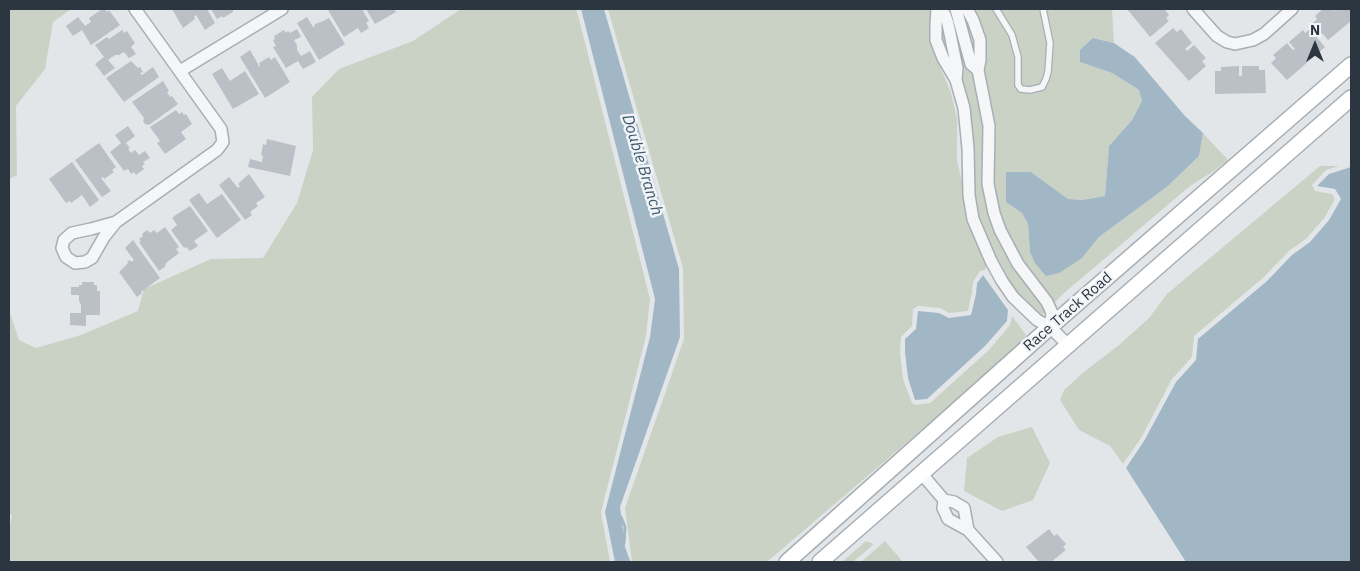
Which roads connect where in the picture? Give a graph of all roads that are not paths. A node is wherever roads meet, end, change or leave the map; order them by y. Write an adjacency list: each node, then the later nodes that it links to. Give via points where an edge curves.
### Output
1 (135, 9): 12 (street)
2 (282, 9): 12 (street)
3 (938, 9): 15 (street, via 936,40 956,80 964,108 969,196 974,220 991,261 1013,297 1037,320)
4 (956, 9): 11 (street, via 971,64)
5 (967, 9): 11 (street, via 980,40)
6 (996, 9): 7 (lane, via 1012,35 1018,58 1018,85 1021,89 1030,90 1042,87 1048,72 1050,42)
7 (1043, 9)
8 (1193, 9): 9 (street, via 1217,36 1235,44 1264,34)
9 (1292, 9)
10 (1351, 65): 15 (main road, Race Track Road)
11 (978, 70): 15 (street, via 988,126 988,184 994,213 1018,264 1047,302 1052,313)
12 (180, 71): 14 (street, via 221,129 223,142 217,150)
13 (1351, 98): 16 (main road, Race Track Road)
14 (116, 222): 14 (street, via 72,233 64,240 62,248 66,257 75,263 92,258)
15 (1050, 327): 16 (street); 20 (main road, Race Track Road)
16 (1068, 345): 17 (main road, Race Track Road)
17 (921, 474): 18 (street); 21 (main road, Race Track Road)
18 (944, 500): 19 (street, via 943,508 948,519); 19 (street, via 964,508)
19 (968, 530): 22 (street)
20 (787, 562)
21 (820, 562)
22 (997, 562)

